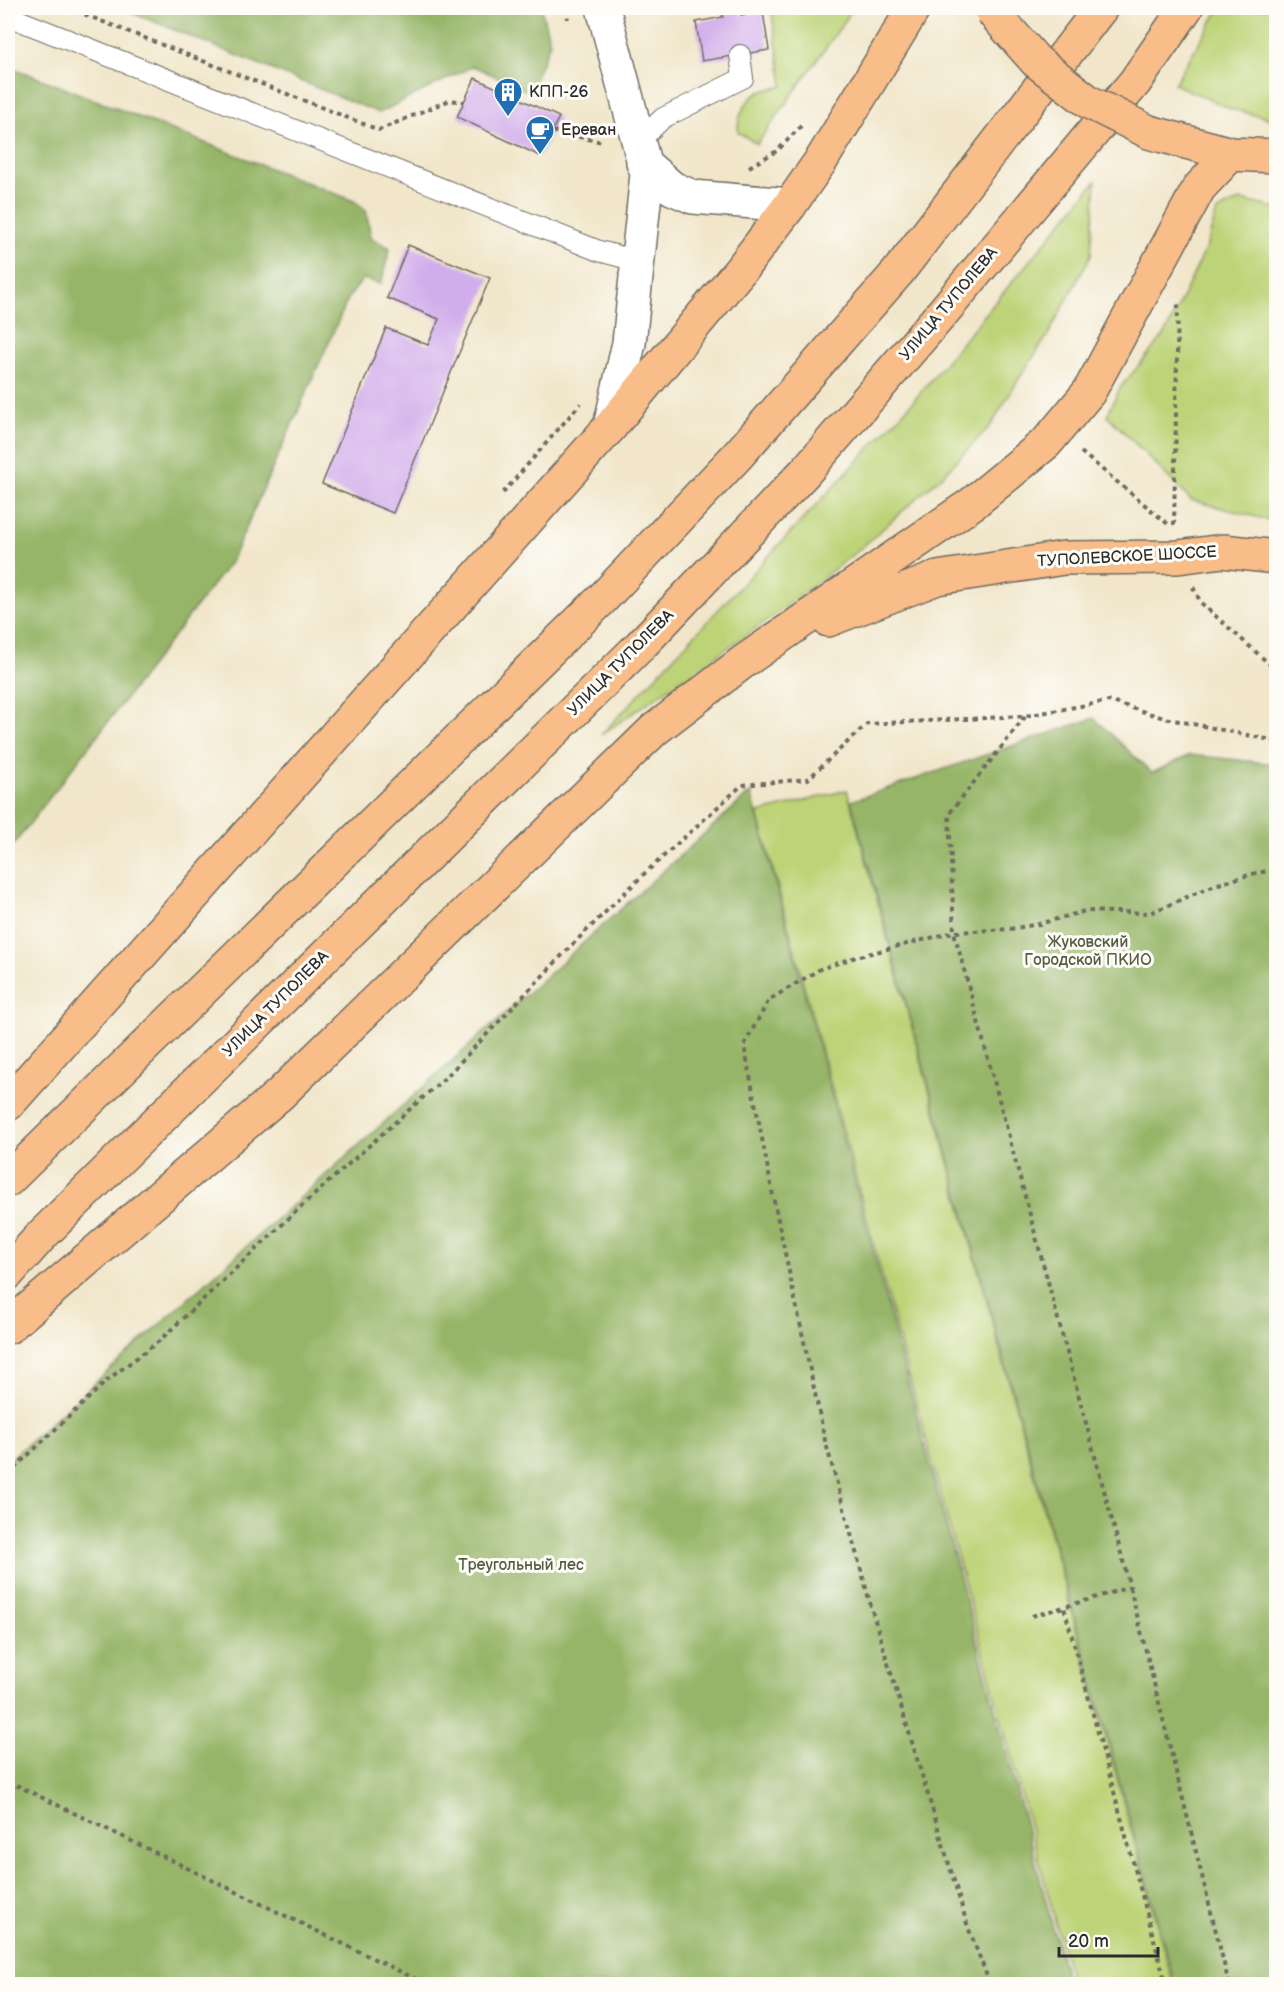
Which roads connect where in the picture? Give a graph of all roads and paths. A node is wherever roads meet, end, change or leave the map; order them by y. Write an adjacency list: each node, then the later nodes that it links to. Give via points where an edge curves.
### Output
1 (68, 8): 11 (path, via 379,130 450,100)
2 (565, 8): 9 (path)
3 (603, 8): 16 (street)
4 (914, 8): 20 (main road)
5 (1101, 8): 34 (main road, via 898,272 738,455 602,599)
6 (1186, 8): 35 (main road, УЛИЦА ТУПОЛЕВА, via 1135,82 805,472 640,646 43,1234)
7 (990, 9): 17 (main road, bridge, via 1036,61 1089,102 1149,132)
8 (8, 15): 21 (lane, via 599,251)
9 (572, 30)
10 (740, 55): 16 (lane, via 743,78 663,118)
11 (464, 102)
12 (807, 117): 19 (path, via 777,152)
13 (552, 131): 15 (path)
14 (600, 132): 15 (path)
15 (603, 143): 16 (path)
16 (641, 152): 20 (street, via 672,188 693,197); 21 (street, via 647,174)
17 (1231, 154): 18 (main road); 27 (main road, via 1199,188 1089,392 1047,442 973,503)
18 (1276, 156)
19 (744, 170)
20 (790, 205): 23 (main road)
21 (637, 261): 23 (street, via 629,343)
22 (1178, 291): 24 (path, via 1174,529)
23 (610, 427): 33 (main road)
24 (1078, 450)
25 (1178, 557): 26 (main road, ТУПОЛЕВСКОЕ ШОССЕ, via 1223,551); 27 (main road, ТУПОЛЕВСКОЕ ШОССЕ, via 1064,558 937,578 844,613); 28 (path, via 1201,603)
26 (1276, 557)
27 (743, 662): 36 (main road, via 654,730 280,1094)
28 (1276, 670)
29 (1025, 716): 30 (path, via 1109,701 1164,718); 32 (path, via 950,814); 37 (path, via 867,724 808,779 742,785 572,945 448,1075)
30 (1276, 741)
31 (1276, 870): 32 (path, via 1215,885 1150,913 1084,911 1010,929)
32 (954, 932): 38 (path); 43 (path, via 820,969 769,1000 744,1045 825,1440 968,1927)
33 (8, 1104)
34 (8, 1180)
35 (8, 1273)
36 (8, 1327)
37 (8, 1474)
38 (1130, 1587): 39 (path); 45 (path)
39 (1064, 1607): 40 (path); 44 (path)
40 (1032, 1616)
41 (8, 1781): 42 (path)
42 (426, 1984)
43 (990, 1984)
44 (1166, 1984)
45 (1229, 1984)

